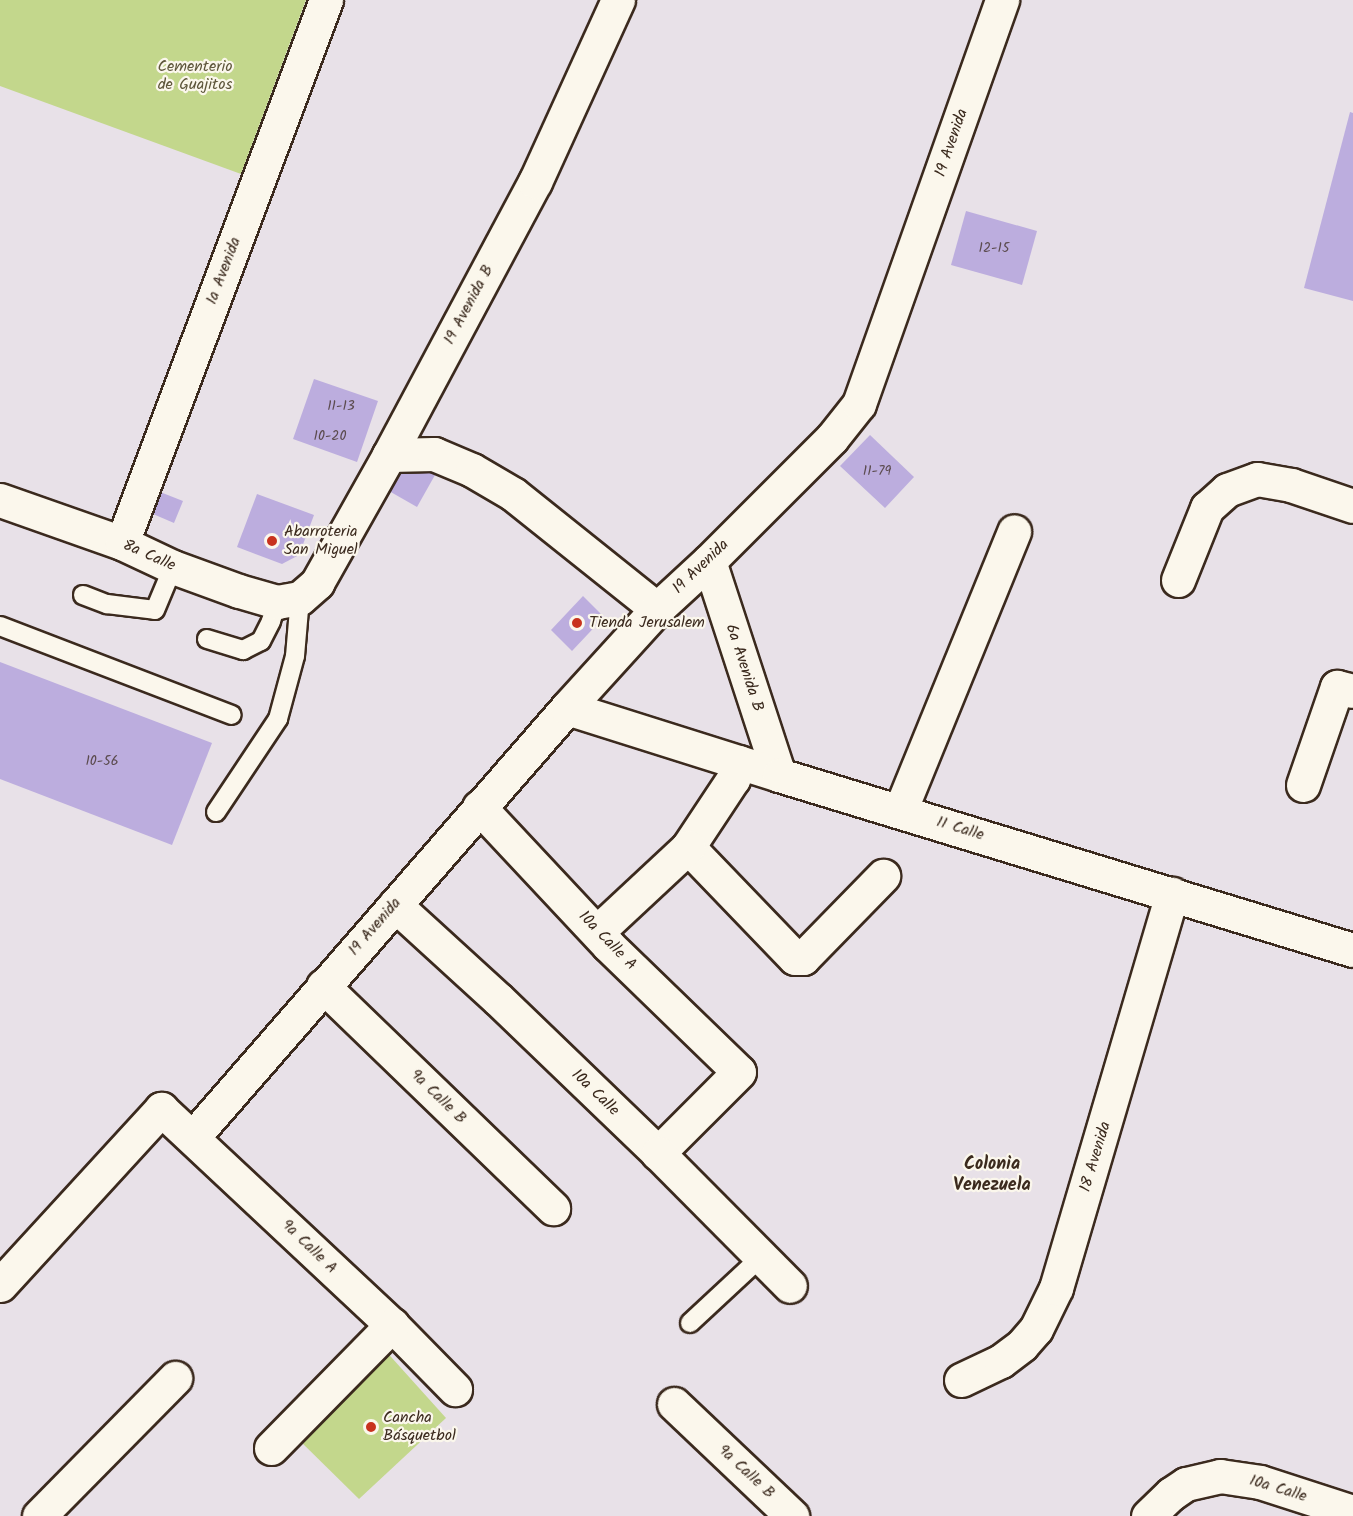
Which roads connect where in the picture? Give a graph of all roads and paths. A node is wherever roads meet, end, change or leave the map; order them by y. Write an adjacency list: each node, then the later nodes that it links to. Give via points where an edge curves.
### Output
1 (326, 0): 8 (street, 1a Avenida)
2 (618, 0): 4 (street, 19 Avenida B, via 535,182)
3 (1002, 0): 9 (street, 19 Avenida, via 859,404 832,438)
4 (389, 455): 13 (street, 19 Avenida B, via 317,583); 14 (street, via 434,454 472,470 513,494)
5 (0, 500): 8 (street, 8a Calle)
6 (1353, 506): 11 (street, via 1291,485 1257,479 1227,490 1207,508)
7 (1014, 531): 24 (street)
8 (122, 543): 10 (street, 8a Calle)
9 (709, 561): 14 (street, 19 Avenida); 21 (street, 6a Avenida B)
10 (173, 567): 12 (lane, via 155,610 107,604); 13 (street, 8a Calle, via 239,591)
11 (1178, 580)
12 (83, 595)
13 (289, 600): 16 (lane, via 261,641 243,650); 25 (lane, via 295,656 278,719)
14 (657, 609): 18 (street, 19 Avenida)
15 (0, 626): 19 (lane)
16 (207, 639)
17 (1353, 691): 22 (street, via 1337,687)
18 (567, 708): 20 (street, 11 Calle); 23 (street, 19 Avenida)
19 (232, 715)
20 (739, 762): 21 (street, 11 Calle); 26 (street, via 733,779)
21 (779, 775): 24 (street, 11 Calle)
22 (1303, 784)
23 (478, 807): 29 (street, 19 Avenida); 30 (street, 10a Calle A)
24 (900, 811): 28 (street, 11 Calle)
25 (216, 812)
26 (688, 847): 27 (street, via 799,959); 30 (street)
27 (883, 876)
28 (1172, 894): 31 (street, 11 Calle); 42 (street, 18 Avenida, via 1056,1288 1036,1329 1022,1345 1001,1361)
29 (395, 905): 32 (street, 19 Avenida); 34 (street, 10a Calle)
30 (597, 932): 34 (street, 10a Calle A, via 739,1072)
31 (1353, 950)
32 (323, 986): 33 (street, 19 Avenida); 35 (street, 9a Calle B)
33 (193, 1137): 37 (street, 9a Calle A, via 161,1108); 40 (street, 9a Calle A)
34 (658, 1154): 36 (street, 10a Calle)
35 (553, 1208)
36 (762, 1256): 38 (street, 10a Calle); 39 (lane)
37 (0, 1286)
38 (790, 1286)
39 (690, 1323)
40 (392, 1325): 43 (street, 9a Calle A); 45 (street)
41 (175, 1378): 47 (street)
42 (961, 1380)
43 (455, 1389)
44 (674, 1404): 48 (street, 9a Calle B)
45 (271, 1448)
46 (1353, 1512): 49 (street, 10a Calle, via 1237,1477 1202,1478 1171,1494)
47 (39, 1516)
48 (792, 1516)
49 (1148, 1516)

